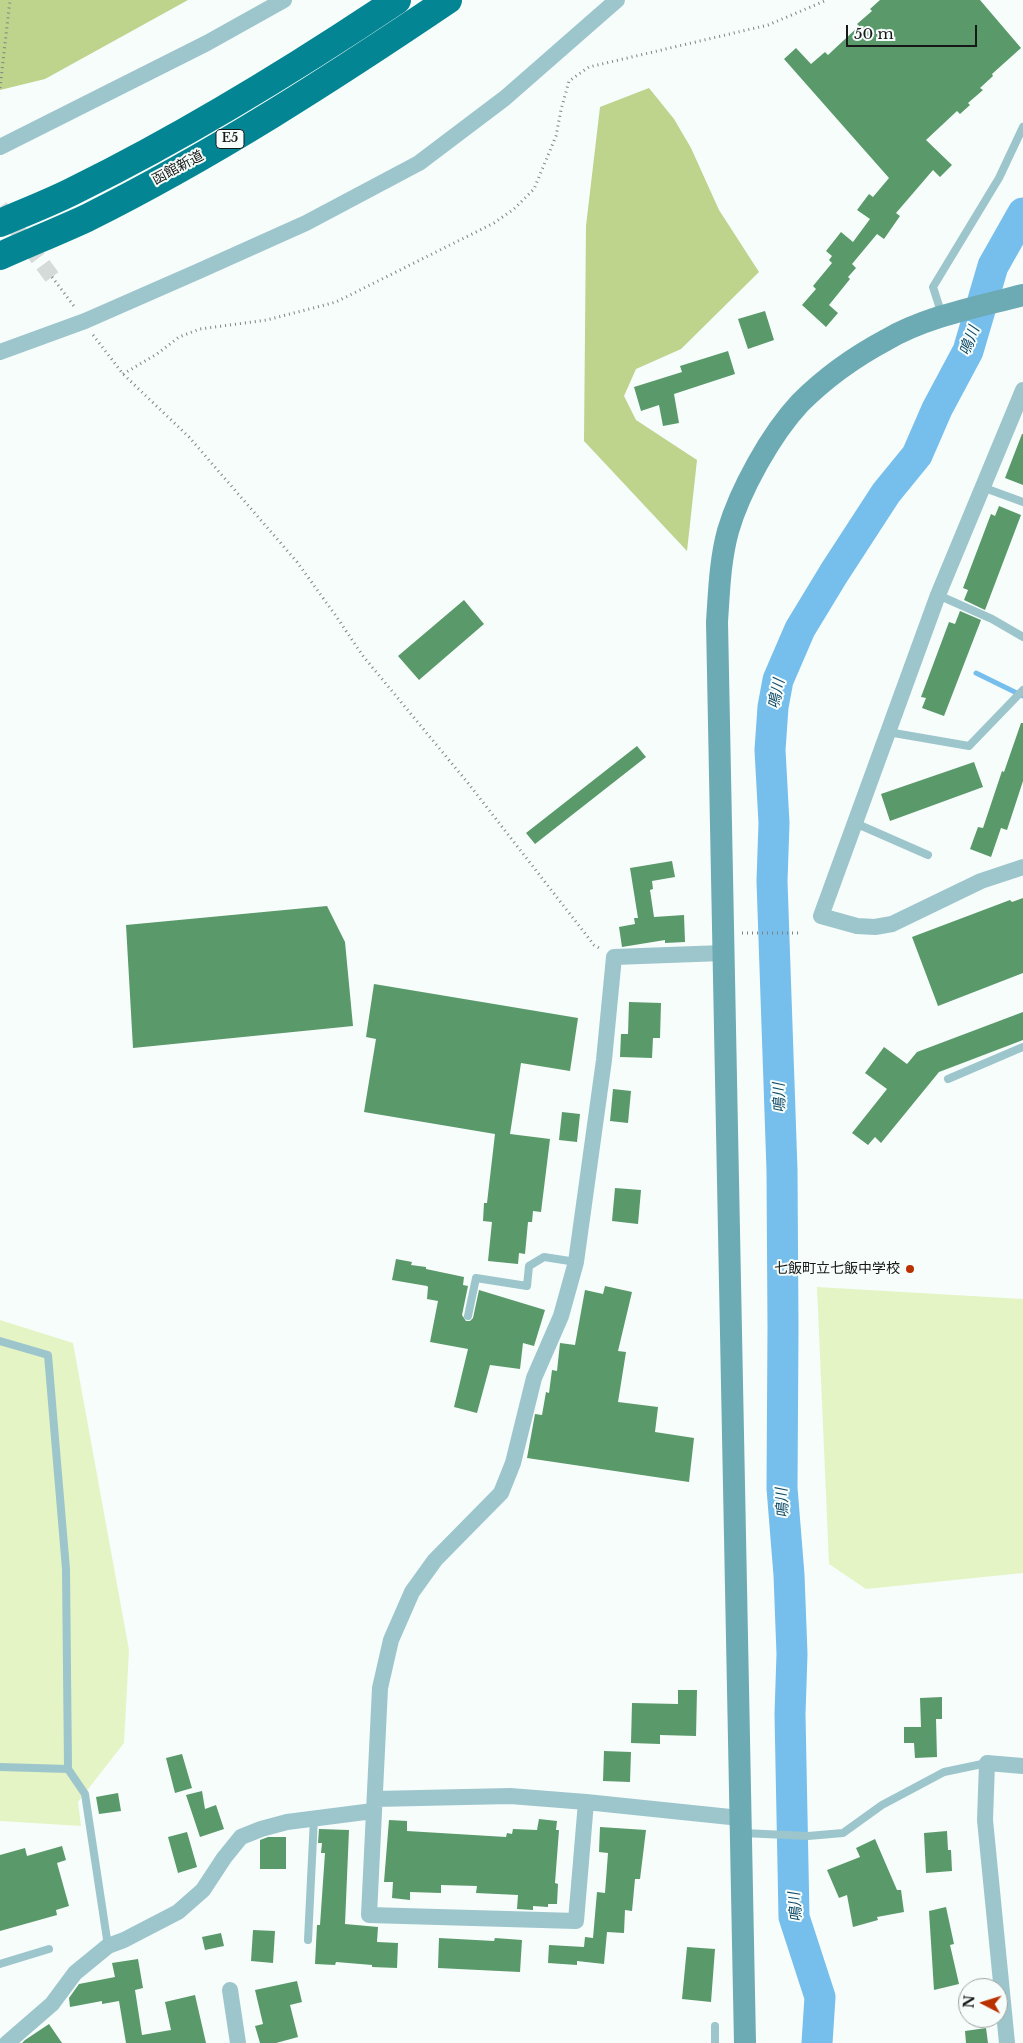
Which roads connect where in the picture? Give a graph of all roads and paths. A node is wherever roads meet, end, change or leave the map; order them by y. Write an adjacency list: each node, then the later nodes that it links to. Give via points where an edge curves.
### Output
1 (10, 0): 7 (path)
2 (284, 0): 9 (street, via 207,43)
3 (397, 0): 10 (highway, E5, via 324,49 207,119 76,190)
4 (448, 0): 11 (highway, 函館新道 / E5, via 335,76 219,146 87,218)
5 (617, 0): 15 (street, via 505,98 419,163 306,223)
6 (827, 0): 17 (path, via 768,25 589,67 569,81 556,136 534,189 494,224 336,302 267,320 200,329 179,337)
7 (0, 88)
8 (1023, 127): 14 (lane, via 999,178 933,287)
9 (0, 147)
10 (0, 223)
11 (0, 256)
12 (52, 277): 15 (path)
13 (1023, 295): 14 (street)
14 (948, 316): 31 (street, via 886,339 839,370 800,403 755,466 728,531 717,622)
15 (85, 321): 16 (street); 17 (path)
16 (0, 352)
17 (123, 374): 32 (path, via 189,437 296,562 363,656 468,783 555,897 594,945)
18 (1022, 393): 19 (street)
19 (982, 487): 20 (lane); 21 (street)
20 (1023, 502)
21 (938, 595): 22 (lane); 24 (street)
22 (1023, 636)
23 (1023, 690): 24 (lane, via 969,746)
24 (888, 732): 25 (street)
25 (855, 823): 26 (lane); 27 (street, via 821,916 857,926 892,924)
26 (928, 855)
27 (1022, 865)
28 (738, 927): 31 (path)
29 (798, 933): 30 (path)
30 (753, 934)
31 (731, 945): 32 (street); 45 (street)
32 (614, 958): 35 (street, via 604,1060)
33 (1023, 1047): 34 (lane)
34 (948, 1080)
35 (576, 1262): 36 (lane, via 544,1257 530,1266 528,1286 476,1278); 43 (street, via 561,1316 534,1378 513,1463 501,1493 435,1560 412,1592 391,1640 380,1688)
36 (468, 1316)
37 (0, 1341): 41 (lane, via 48,1355 66,1569)
38 (987, 1763): 39 (street); 45 (lane, via 944,1772 882,1805 843,1833 808,1836 771,1834); 56 (street, via 985,1820)
39 (1023, 1766)
40 (0, 1767): 41 (lane)
41 (68, 1769): 47 (lane, via 85,1794)
42 (586, 1802): 43 (street, via 510,1796); 43 (street, via 576,1921 369,1914); 45 (street)
43 (374, 1805): 44 (street)
44 (314, 1818): 46 (lane); 47 (street, via 261,1829 241,1837 203,1890 178,1912)
45 (740, 1825): 55 (street)
46 (308, 1940)
47 (108, 1946): 52 (street, via 75,1972 52,2004)
48 (49, 1949): 49 (lane)
49 (0, 1964)
50 (230, 1990): 53 (street)
51 (715, 2026): 54 (lane)
52 (7, 2043)
53 (238, 2043)
54 (715, 2043)
55 (745, 2043)
56 (1007, 2043)

